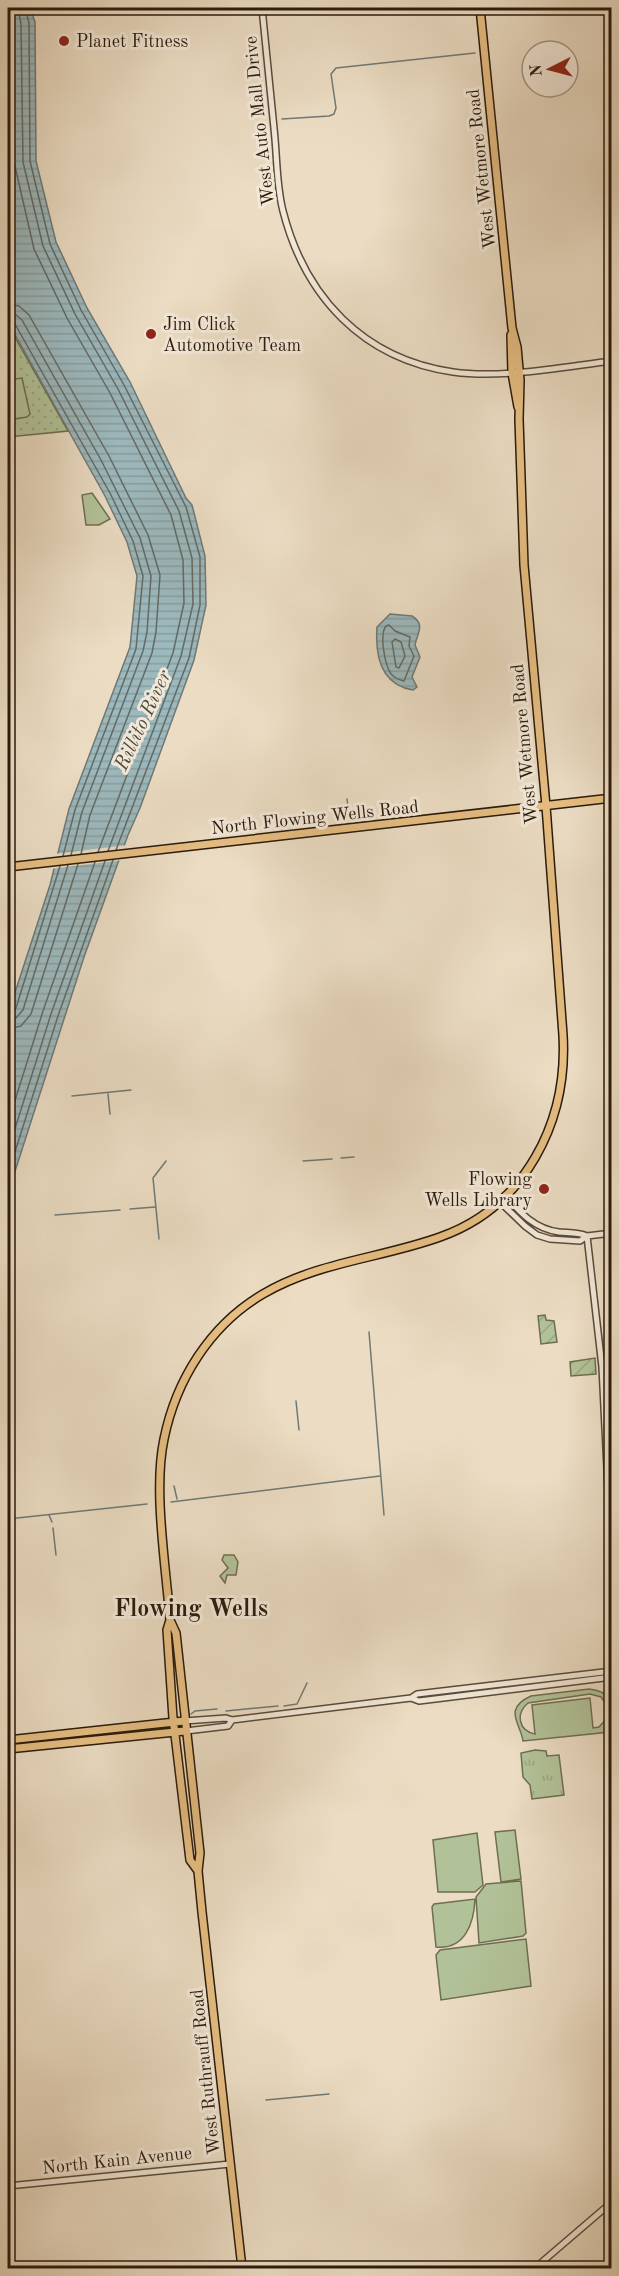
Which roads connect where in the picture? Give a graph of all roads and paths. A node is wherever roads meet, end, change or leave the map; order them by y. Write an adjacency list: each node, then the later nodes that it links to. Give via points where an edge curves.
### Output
1 (262, 8): 4 (street, West Auto Mall Drive, via 282,209 309,278 342,320 384,350 453,372)
2 (480, 8): 4 (main road, West Wetmore Road, via 512,328 510,348)
3 (612, 361): 4 (street, West Auto Mall Drive)
4 (516, 372): 6 (main road, West Wetmore Road, via 524,565)
5 (612, 798): 6 (main road, North Flowing Wells Road)
6 (546, 806): 7 (main road, North Flowing Wells Road); 8 (main road, West Wetmore Road)
7 (8, 867)
8 (562, 1072): 9 (main road, West Ruthrauff Road, via 559,1099 542,1146)
9 (502, 1198): 11 (street, via 517,1220 537,1235 571,1241); 13 (main road, West Ruthrauff Road, via 441,1237 279,1286 239,1311 198,1355 183,1380 163,1441 161,1512)
10 (612, 1233): 11 (street)
11 (587, 1236): 12 (street, via 603,1374)
12 (612, 1569)
13 (170, 1620): 16 (main road, West Ruthrauff Road, via 176,1633); 17 (main road, West Ruthrauff Road, via 167,1630)
14 (611, 1672): 15 (street)
15 (232, 1720): 16 (street); 18 (street, via 228,1726)
16 (184, 1721): 17 (main road); 18 (main road, West Ruthrauff Road)
17 (173, 1722): 19 (main road, West Ruthrauff Road); 20 (main road)
18 (185, 1731): 19 (main road); 22 (main road, West Ruthrauff Road, via 200,1853)
19 (174, 1732): 21 (main road); 22 (main road, West Ruthrauff Road, via 190,1860)
20 (8, 1740)
21 (8, 1749)
22 (198, 1871): 23 (main road, West Ruthrauff Road)
23 (230, 2164): 24 (street, North Kain Avenue); 26 (main road, West Ruthrauff Road)
24 (8, 2186)
25 (612, 2202): 27 (street)
26 (242, 2268)
27 (535, 2268)

